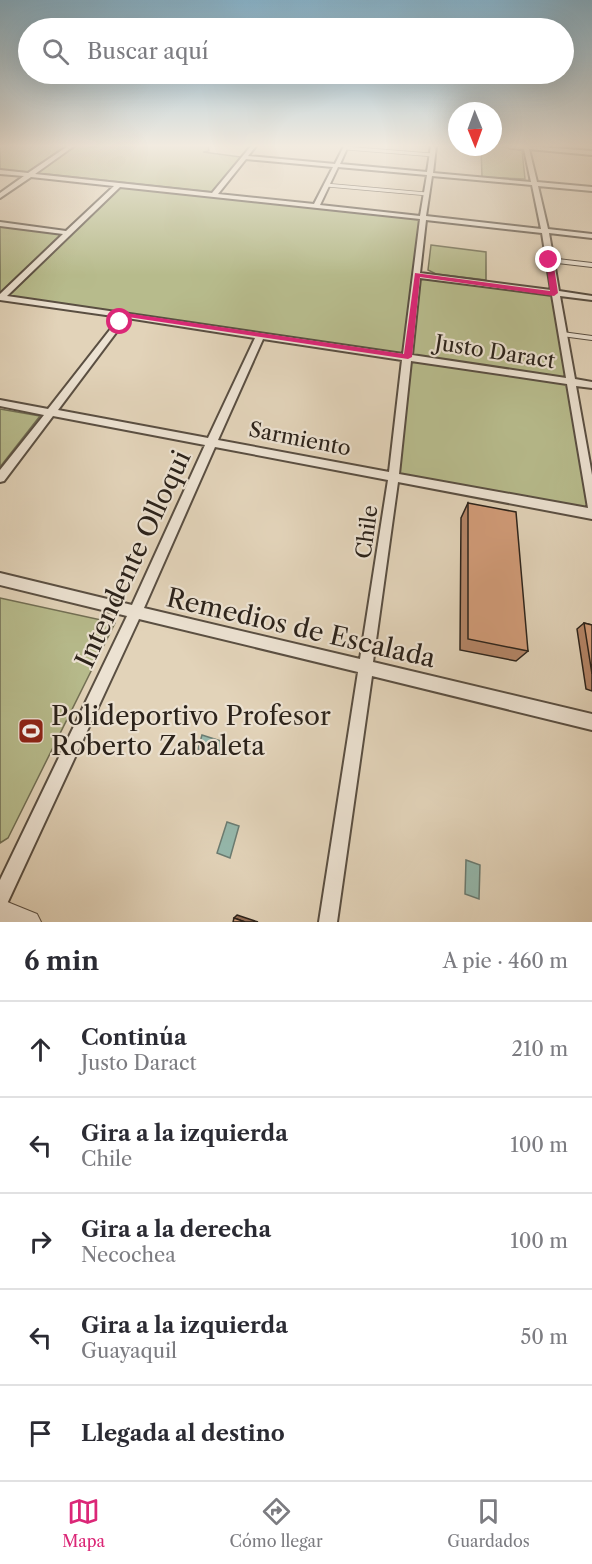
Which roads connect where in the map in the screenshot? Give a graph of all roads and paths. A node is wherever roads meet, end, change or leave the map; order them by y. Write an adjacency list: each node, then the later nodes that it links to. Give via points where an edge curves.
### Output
1 (114, 189): 14 (street)
2 (157, 189): 9 (street)
3 (219, 189): 9 (street)
4 (324, 189): 10 (street)
5 (372, 189): 8 (lane)
6 (428, 189): 8 (street, Chile)
7 (535, 189): 13 (street)
8 (428, 194): 11 (street, Chile)
9 (214, 195): 10 (street)
10 (316, 206): 11 (street)
11 (423, 218): 13 (street); 18 (street, Chile)
12 (0, 224): 14 (street)
13 (545, 231): 15 (street); 16 (street)
14 (68, 233): 20 (street)
15 (592, 236)
16 (549, 260): 17 (lane); 19 (street)
17 (592, 265)
18 (417, 275): 19 (street); 26 (street, Chile)
19 (554, 293): 21 (street); 23 (street)
20 (0, 297): 22 (street, Justo Daract)
21 (592, 298)
22 (126, 315): 24 (street, Justo Daract); 30 (street)
23 (562, 334): 25 (lane); 27 (street)
24 (260, 335): 26 (street, Justo Daract); 31 (street, Intendente Olloqui)
25 (592, 338)
26 (408, 357): 27 (street, Justo Daract); 32 (street, Chile)
27 (570, 382): 28 (street, Justo Daract); 34 (street)
28 (592, 385)
29 (0, 403): 30 (street, Sarmiento)
30 (51, 412): 31 (street, Sarmiento); 33 (street)
31 (212, 443): 32 (street, Sarmiento); 37 (street, Intendente Olloqui)
32 (394, 477): 35 (street, Sarmiento); 38 (street, Chile)
33 (0, 478)
34 (592, 506)
35 (592, 514)
36 (0, 579): 37 (street, Remedios de Escalada)
37 (135, 613): 38 (street, Remedios de Escalada); 40 (street, Intendente Olloqui)
38 (368, 668): 39 (street, Remedios de Escalada); 43 (street, Chile)
39 (592, 722)
40 (0, 900)
41 (0, 911): 42 (street)
42 (29, 922)
43 (328, 922)

